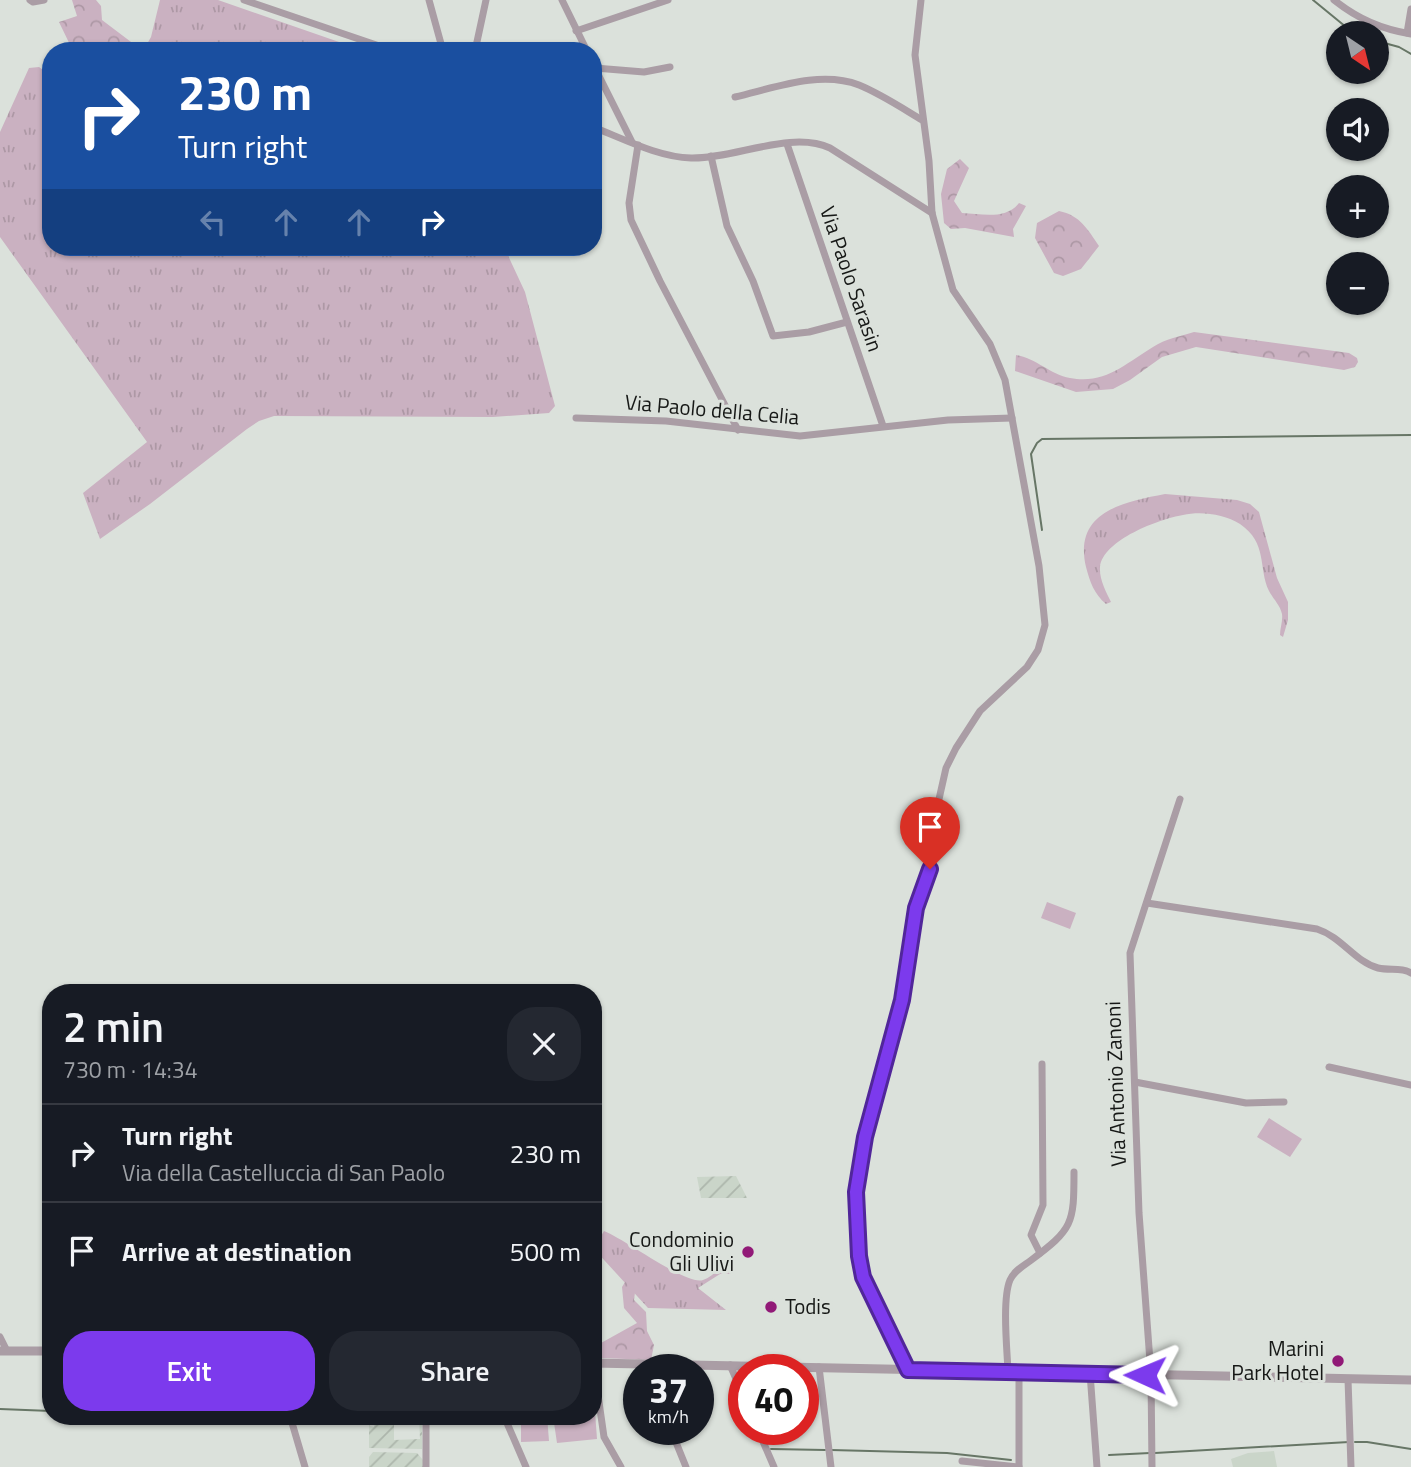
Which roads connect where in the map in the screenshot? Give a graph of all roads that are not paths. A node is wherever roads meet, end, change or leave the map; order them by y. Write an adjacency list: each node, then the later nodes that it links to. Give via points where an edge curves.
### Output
1 (30, 0): 2 (street)
2 (44, 0)
3 (244, 0): 13 (street)
4 (429, 0): 14 (street)
5 (486, 0): 15 (street)
6 (562, 0): 11 (street)
7 (668, 0): 11 (street)
8 (921, 0): 21 (street, via 915,54)
9 (1334, 0): 12 (street, via 1363,20)
10 (1411, 9): 12 (street)
11 (576, 31): 16 (street)
12 (1409, 34)
13 (368, 42)
14 (441, 42)
15 (477, 42)
16 (582, 42)
17 (602, 67): 18 (street, via 647,72)
18 (670, 67)
19 (602, 81): 23 (street)
20 (735, 97): 21 (street, via 804,81 836,80 860,86)
21 (922, 120): 26 (street)
22 (602, 131): 23 (street)
23 (635, 144): 25 (street, via 680,157); 31 (street, via 631,220)
24 (787, 144): 25 (street); 26 (street, via 827,147); 27 (street, Via Paolo Sarasin)
25 (711, 156): 27 (street, via 725,219 773,336)
26 (932, 213): 29 (street, via 953,290 1000,364)
27 (847, 323): 30 (street, Via Paolo Sarasin)
28 (576, 418): 31 (street, Via Paolo della Celia, via 655,420)
29 (1012, 418): 30 (street, Via Paolo della Celia); 48 (street, via 1039,565 1042,638 1027,667 969,726 946,768 928,848 936,849 916,908 902,1000 865,1137 856,1192 863,1277)
30 (883, 426): 31 (street, Via Paolo della Celia, via 800,436)
31 (738, 430)
32 (1180, 799): 33 (street, Via Antonio Zanoni)
33 (1147, 902): 34 (street, via 1318,929 1371,965); 37 (street, Via Antonio Zanoni, via 1129,953)
34 (1411, 973)
35 (1042, 1064): 41 (street, via 1044,1202 1031,1235)
36 (1329, 1067): 38 (street)
37 (1135, 1082): 39 (street, via 1247,1103); 53 (street, Via Antonio Zanoni)
38 (1411, 1085)
39 (1284, 1102)
40 (1074, 1172): 41 (street, via 1072,1219 1061,1236)
41 (1040, 1253): 49 (street, via 1010,1280)
42 (0, 1337): 43 (street)
43 (3, 1351): 44 (street)
44 (42, 1351)
45 (602, 1363): 46 (street)
46 (623, 1365)
47 (819, 1367): 48 (street)
48 (908, 1370): 49 (street)
49 (1008, 1371): 50 (street)
50 (1019, 1372): 51 (street); 70 (street)
51 (1090, 1373): 53 (street); 71 (street)
52 (819, 1375): 69 (street)
53 (1151, 1375): 54 (street); 72 (street, Via Antonio Zanoni)
54 (1348, 1379): 55 (street); 73 (street)
55 (1411, 1380)
56 (293, 1425): 63 (street)
57 (426, 1425): 64 (street)
58 (509, 1425): 65 (street)
59 (602, 1425): 66 (street, via 608,1448)
60 (677, 1445): 67 (street)
61 (764, 1445): 68 (street)
62 (962, 1461): 70 (street)
63 (305, 1467)
64 (426, 1467)
65 (526, 1467)
66 (621, 1467)
67 (686, 1467)
68 (774, 1467)
69 (831, 1467)
70 (1019, 1467)
71 (1097, 1467)
72 (1152, 1467)
73 (1350, 1467)

